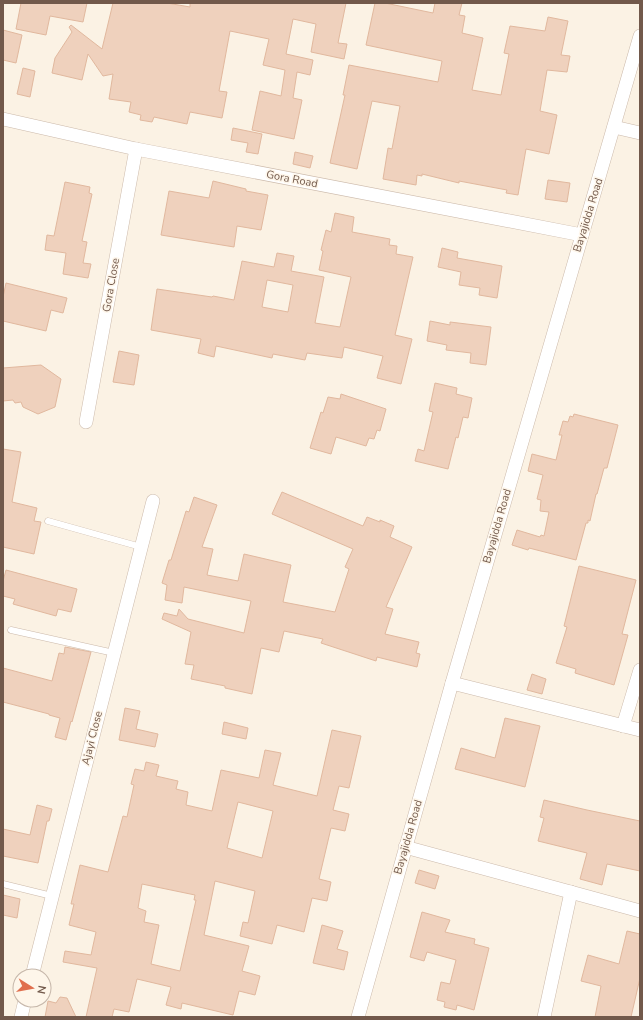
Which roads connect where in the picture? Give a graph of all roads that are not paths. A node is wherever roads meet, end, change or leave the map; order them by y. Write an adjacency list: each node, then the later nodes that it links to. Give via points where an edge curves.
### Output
1 (640, 36): 3 (street, Bayajidda Road)
2 (3, 119): 5 (street, Gora Road)
3 (614, 127): 4 (street); 6 (street, Bayajidda Road)
4 (640, 133)
5 (136, 149): 6 (street, Gora Road); 7 (street, Gora Close)
6 (582, 235): 14 (street, Bayajidda Road)
7 (86, 422)
8 (153, 500): 10 (street, Ajayi Close)
9 (48, 521): 10 (lane)
10 (141, 546): 12 (street, Ajayi Close)
11 (11, 630): 12 (lane)
12 (114, 653): 20 (street, Ajayi Close)
13 (640, 670): 15 (street)
14 (452, 683): 15 (street); 17 (street, Bayajidda Road)
15 (623, 726): 16 (street)
16 (640, 730)
17 (405, 847): 19 (street); 23 (street, Bayajidda Road)
18 (3, 884): 20 (lane)
19 (571, 892): 21 (street); 24 (street)
20 (52, 896): 22 (street, Ajayi Close)
21 (640, 911)
22 (34, 968)
23 (358, 1017)
24 (544, 1017)

